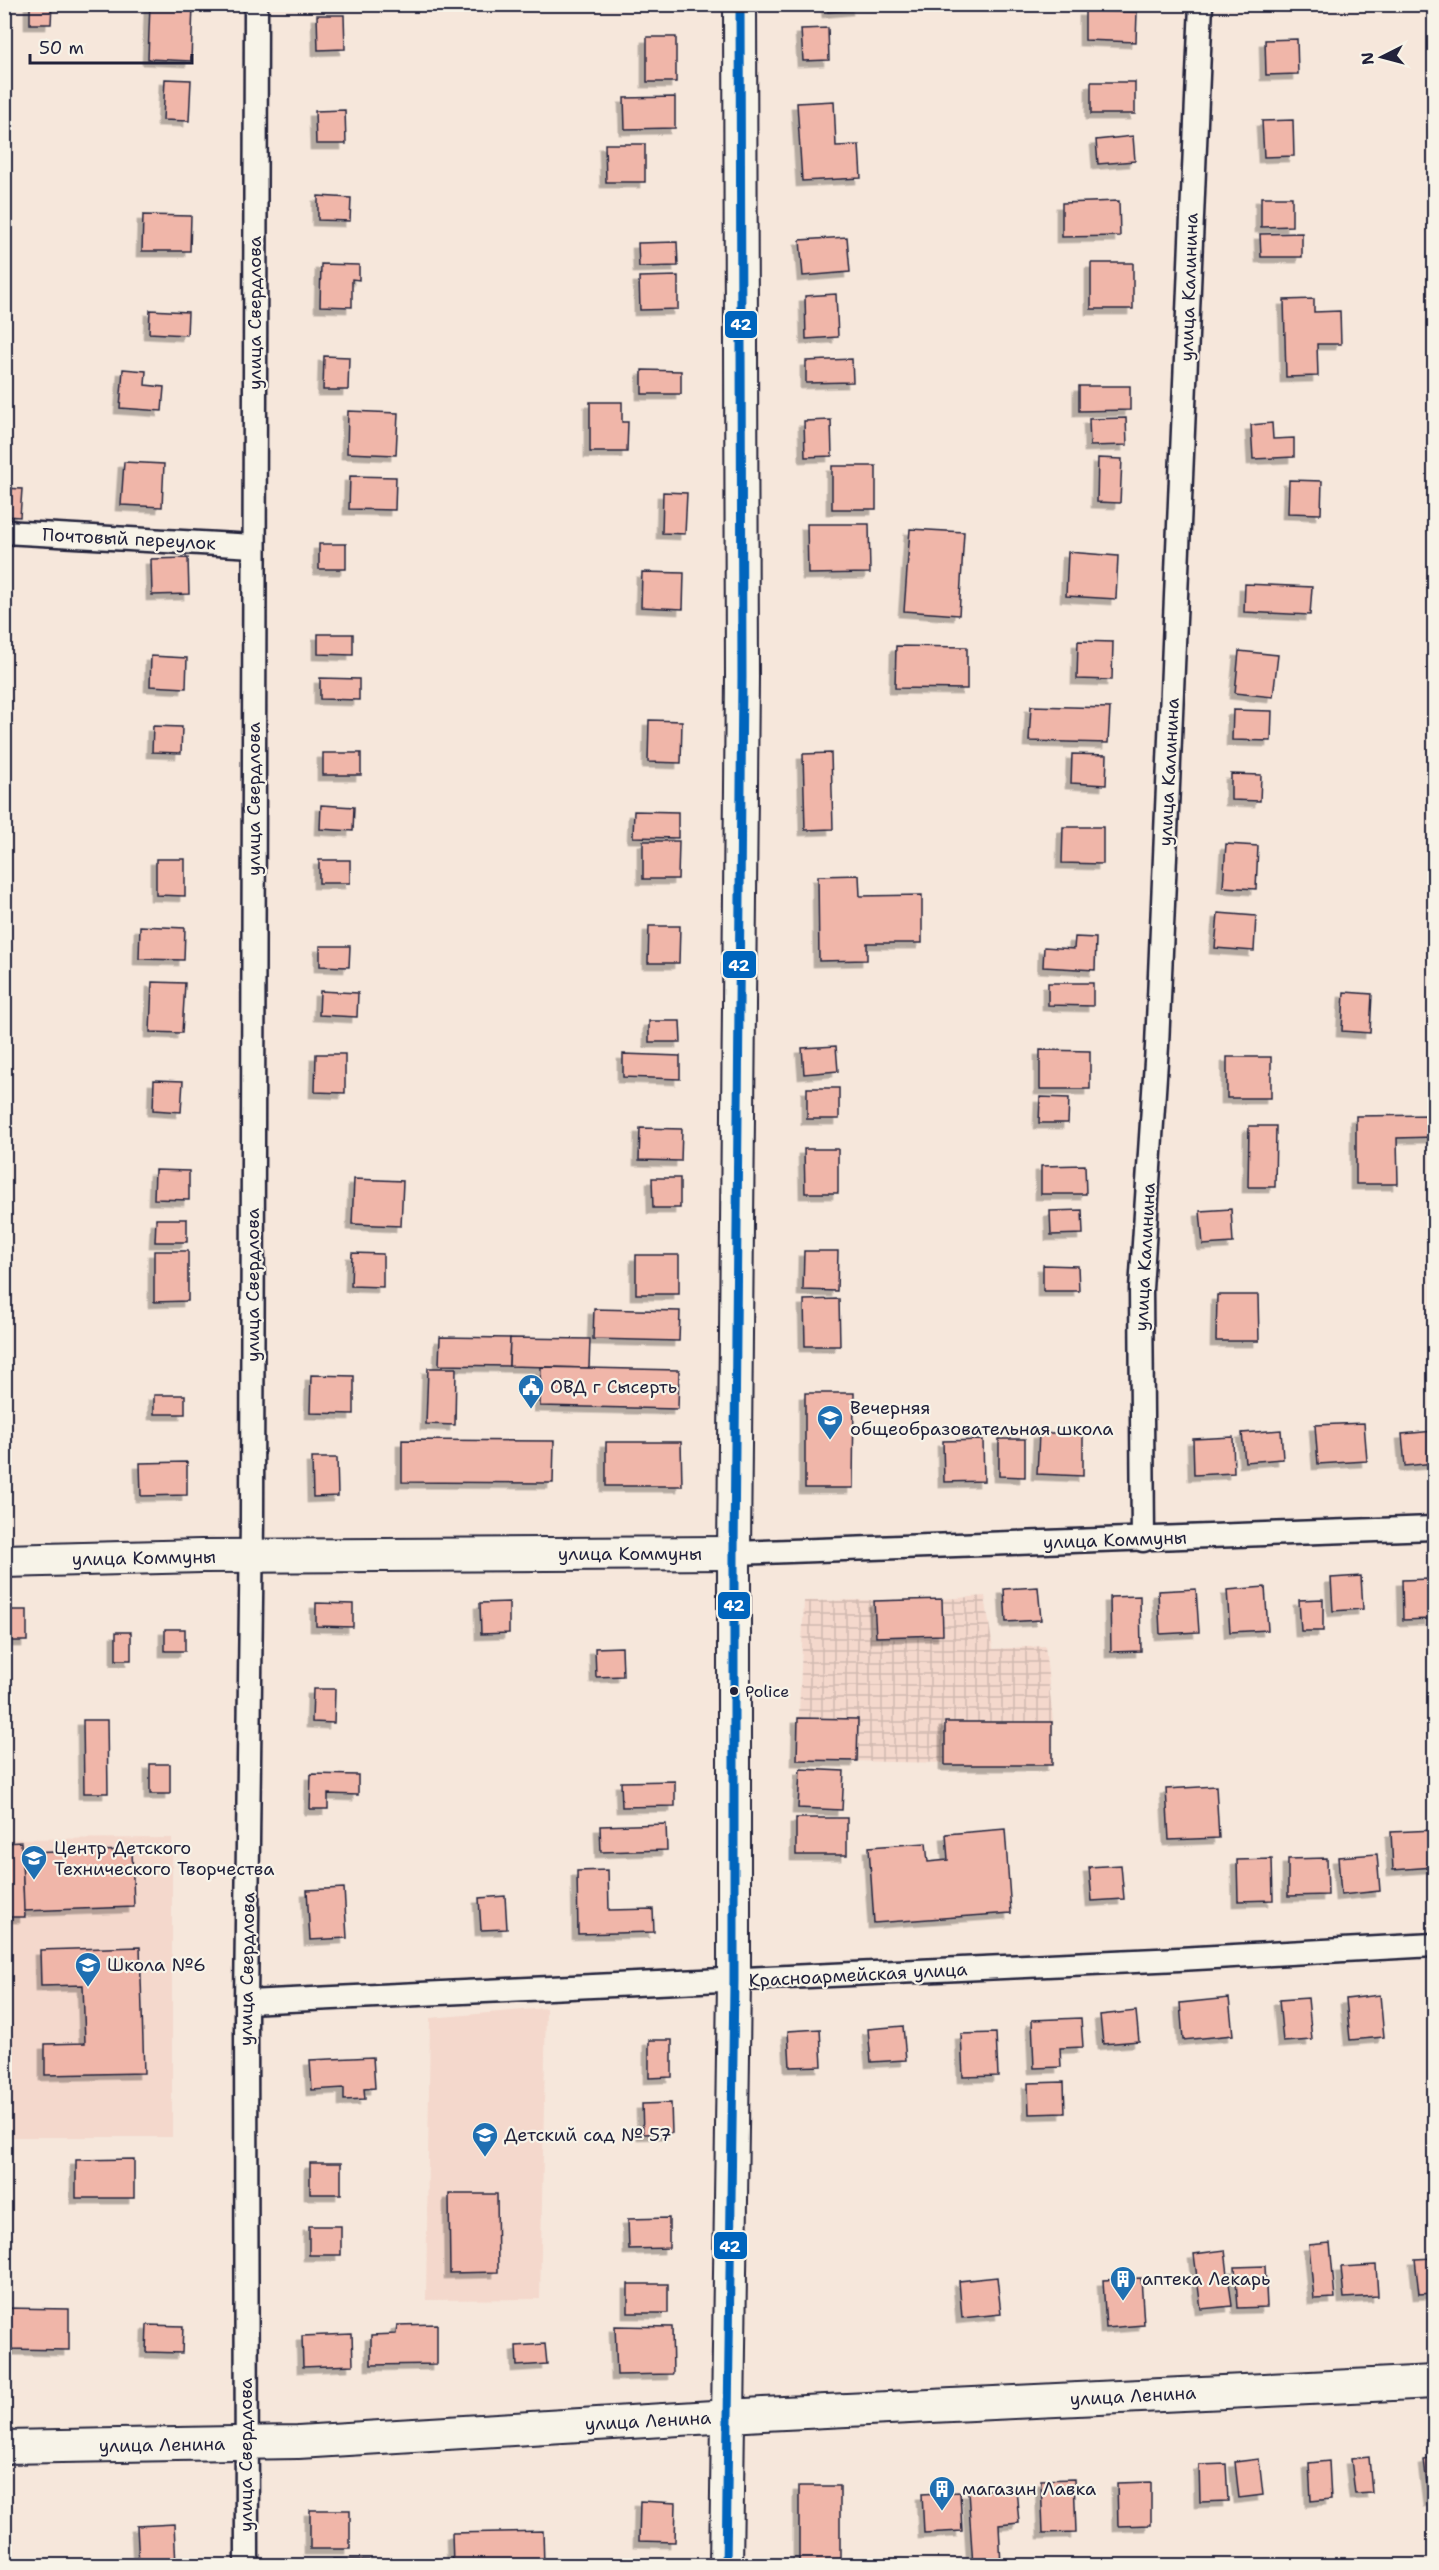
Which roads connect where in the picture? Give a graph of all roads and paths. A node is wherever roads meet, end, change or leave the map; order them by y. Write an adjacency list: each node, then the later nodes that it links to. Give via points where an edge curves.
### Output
1 (256, 4): 5 (street, улица Свердлова)
2 (740, 4): 8 (main road, via 742,677)
3 (1201, 4): 7 (street, улица Калинина, via 1157,1046 1141,1289)
4 (4, 532): 5 (street, Почтовый переулок)
5 (254, 546): 9 (street, улица Свердлова)
6 (1434, 1527): 7 (street, улица Коммуны)
7 (1143, 1540): 8 (street, улица Коммуны)
8 (734, 1553): 9 (main road, улица Коммуны); 12 (main road)
9 (251, 1556): 10 (main road, улица Коммуны); 13 (street, улица Свердлова)
10 (4, 1561)
11 (1434, 1945): 12 (street, Красноармейская улица)
12 (734, 1981): 13 (street, Красноармейская улица); 15 (main road)
13 (246, 2002): 16 (street, улица Свердлова)
14 (1434, 2382): 15 (main road, улица Ленина)
15 (729, 2417): 16 (main road, улица Ленина); 19 (main road)
16 (246, 2444): 17 (main road, улица Ленина); 18 (street, улица Свердлова)
17 (4, 2447)
18 (247, 2565)
19 (726, 2565)

